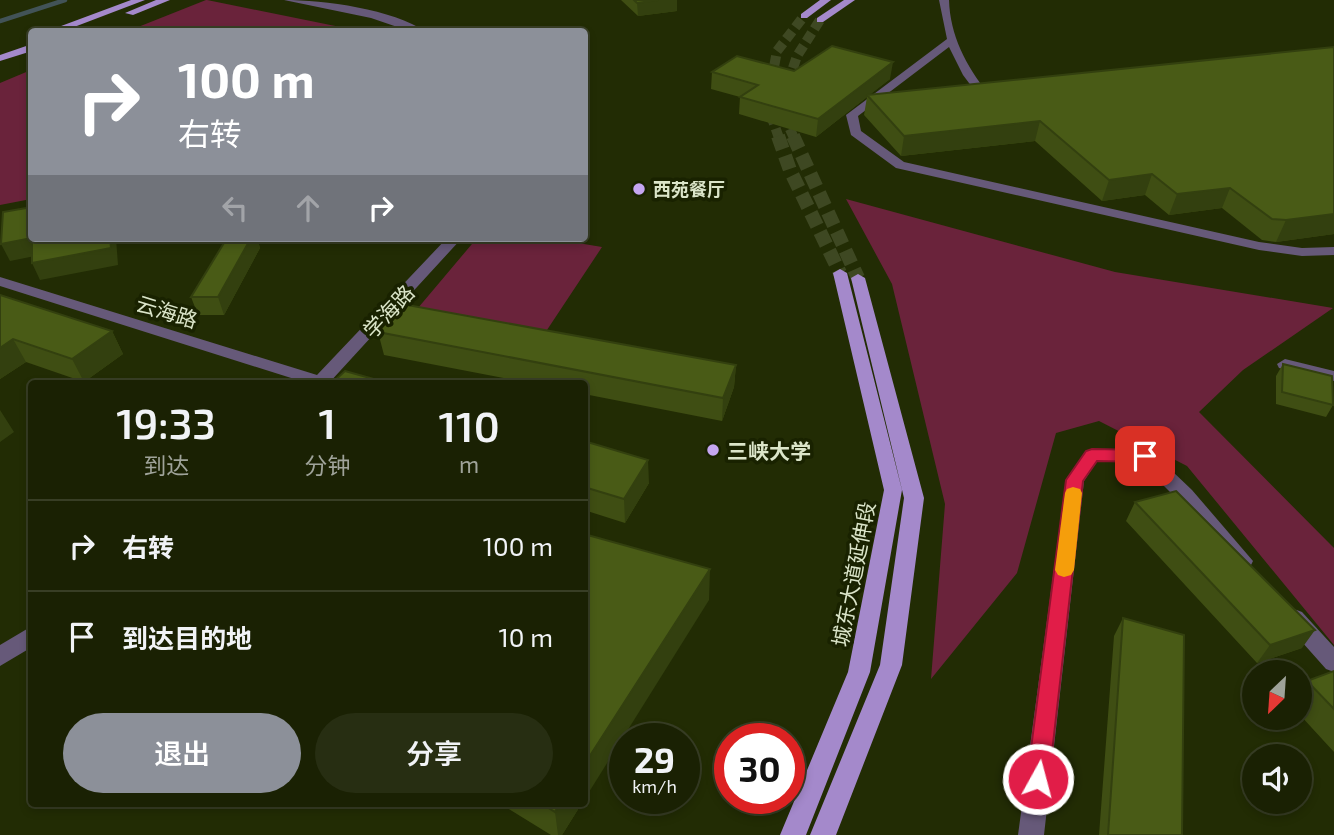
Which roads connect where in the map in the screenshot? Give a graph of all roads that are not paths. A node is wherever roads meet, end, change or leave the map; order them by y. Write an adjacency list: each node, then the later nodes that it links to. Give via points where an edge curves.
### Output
1 (141, 0): 9 (main road)
2 (165, 0): 10 (main road)
3 (289, 0): 11 (street)
4 (826, 0): 7 (main road)
5 (850, 0): 8 (main road)
6 (944, 0): 13 (street, via 943,15)
7 (804, 16)
8 (820, 20)
9 (61, 28)
10 (89, 28)
11 (414, 28)
12 (28, 39): 14 (main road)
13 (953, 39): 17 (street, via 971,83); 19 (street, via 852,116 855,132 901,165 1259,246)
14 (0, 48)
15 (28, 48): 16 (main road)
16 (0, 58)
17 (982, 93)
18 (451, 242): 24 (street, 学海路)
19 (1334, 251)
20 (0, 281): 23 (street, 云海路)
21 (1284, 364): 22 (street)
22 (1334, 376)
23 (314, 380)
24 (322, 380)
25 (1253, 572): 32 (street, via 1145,456 1092,455 1075,480)
26 (1279, 602): 29 (street)
27 (28, 638): 28 (street)
28 (0, 657)
29 (1334, 662)
30 (793, 835): 31 (main road, 城东大道延伸段, via 859,672 893,490 849,275 914,498 891,665)
31 (823, 835)
32 (1031, 835)

